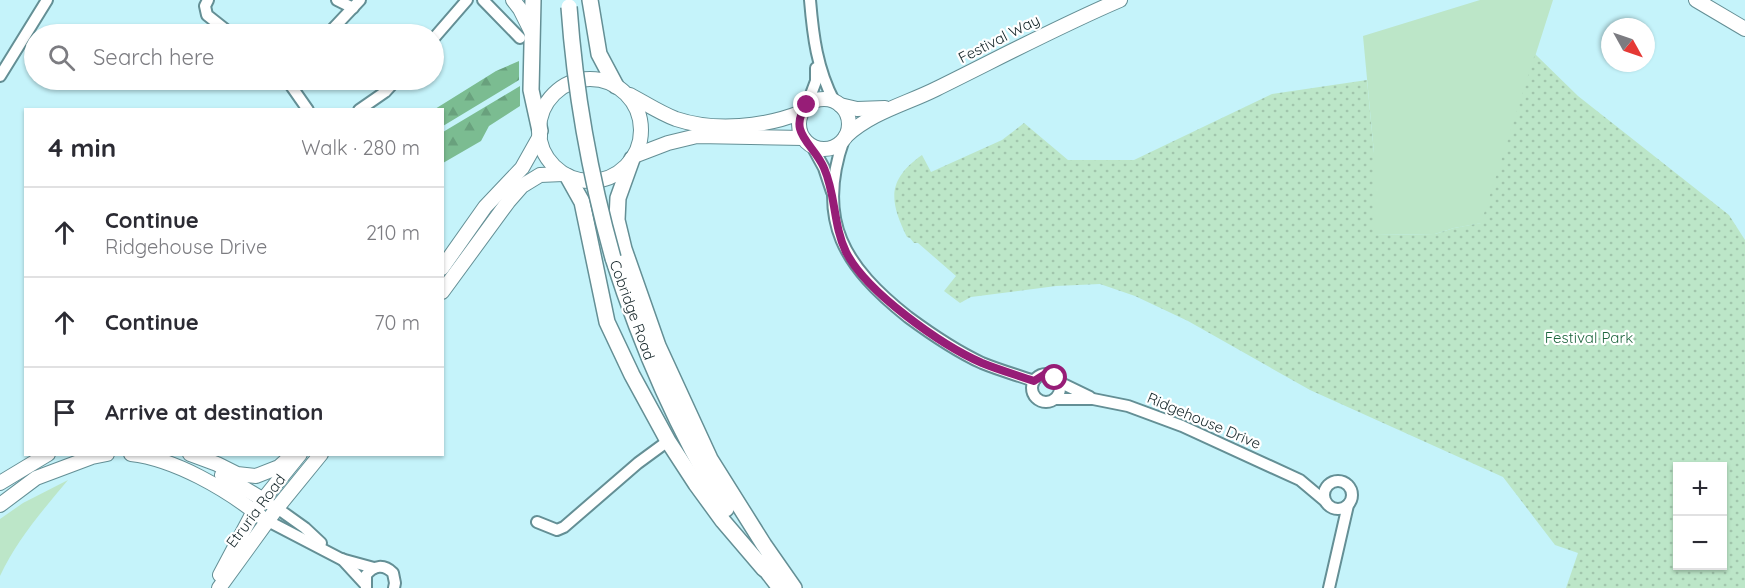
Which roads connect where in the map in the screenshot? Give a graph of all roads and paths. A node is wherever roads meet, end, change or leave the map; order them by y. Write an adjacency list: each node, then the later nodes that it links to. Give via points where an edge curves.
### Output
1 (47, 0): 14 (street)
2 (208, 0): 15 (street, via 207,15)
3 (337, 0): 11 (street)
4 (467, 0): 17 (street)
5 (483, 0): 13 (street)
6 (533, 0): 19 (highway)
7 (590, 0): 23 (highway, via 599,54)
8 (810, 0): 21 (street)
9 (1120, 0): 27 (main road, Festival Way)
10 (1696, 0): 18 (main road)
11 (356, 4): 16 (street)
12 (569, 4): 68 (highway, Cobridge Road, bridge, via 576,88 597,196 613,258 645,351 688,446)
13 (504, 6): 19 (street); 19 (main road, via 520,9)
14 (32, 24)
15 (218, 24)
16 (337, 24)
17 (444, 26)
18 (1745, 29)
19 (526, 35): 31 (highway)
20 (24, 37): 22 (street)
21 (816, 53): 26 (street, via 820,72); 30 (street, via 816,81)
22 (0, 76)
23 (618, 87): 30 (main road, via 676,119 702,124 772,123); 31 (main road, via 590,79 564,86 545,106); 34 (main road, via 634,104 640,120 640,140)
24 (294, 90): 28 (street)
25 (387, 90): 29 (street)
26 (837, 103): 27 (main road, Festival Way, via 857,109); 30 (main road, via 821,99); 32 (main road, via 849,122)
27 (893, 107): 32 (main road, Festival Way)
28 (307, 108)
29 (362, 108)
30 (805, 109): 33 (main road, via 799,121)
31 (540, 134): 35 (main road, via 547,157); 37 (main road, via 522,168 485,207)
32 (845, 137): 33 (main road, via 828,149); 36 (street)
33 (808, 142): 34 (main road, via 697,136); 36 (street, via 824,168)
34 (633, 158): 35 (main road, via 600,181 585,182); 74 (highway, via 618,198 617,220 658,346 710,459)
35 (565, 175): 38 (main road, via 540,176 522,186); 43 (highway, via 582,202 607,322)
36 (833, 198): 39 (street, via 839,234 847,253 884,298 971,358)
37 (444, 265)
38 (445, 284)
39 (1034, 381): 40 (street, via 1045,374); 41 (street, via 1032,389 1037,399)
40 (1059, 382): 41 (street); 42 (street, Ridgehouse Drive)
41 (1055, 399): 42 (street, Ridgehouse Drive)
42 (1093, 399): 53 (street, Ridgehouse Drive, via 1128,406 1182,426)
43 (668, 441): 63 (street, via 564,527 557,530); 68 (highway, via 723,521)
44 (45, 456): 54 (main road)
45 (98, 456): 52 (main road)
46 (140, 456): 59 (main road, via 183,470)
47 (191, 456): 59 (main road)
48 (194, 456): 49 (main road, via 237,474 256,476 279,467)
49 (291, 456)
50 (298, 456): 59 (main road, Etruria Road)
51 (319, 456): 61 (main road, Etruria Road)
52 (36, 478): 56 (main road); 58 (main road)
53 (1300, 480): 55 (street, Ridgehouse Drive); 57 (street, Ridgehouse Drive)
54 (0, 483)
55 (1329, 484): 57 (street, via 1324,492); 60 (street, via 1337,481 1348,485 1352,493)
56 (0, 499)
57 (1329, 504): 60 (street, via 1340,509); 64 (street)
58 (0, 505)
59 (258, 505): 61 (main road); 62 (main road); 70 (main road, Etruria Road)
60 (1348, 505): 64 (street)
61 (277, 508): 62 (main road, Etruria Road); 65 (street)
62 (267, 521): 65 (street); 71 (main road, Etruria Road)
63 (537, 522)
64 (1339, 537): 75 (street)
65 (330, 552): 66 (street)
66 (341, 559): 67 (street); 69 (street)
67 (374, 568): 69 (street, via 366,575); 72 (street, via 389,569 395,578)
68 (764, 569): 73 (highway, Cobridge Road)
69 (366, 586)
70 (214, 588)
71 (219, 588)
72 (394, 588)
73 (780, 588)
74 (794, 588)
75 (1329, 588)

